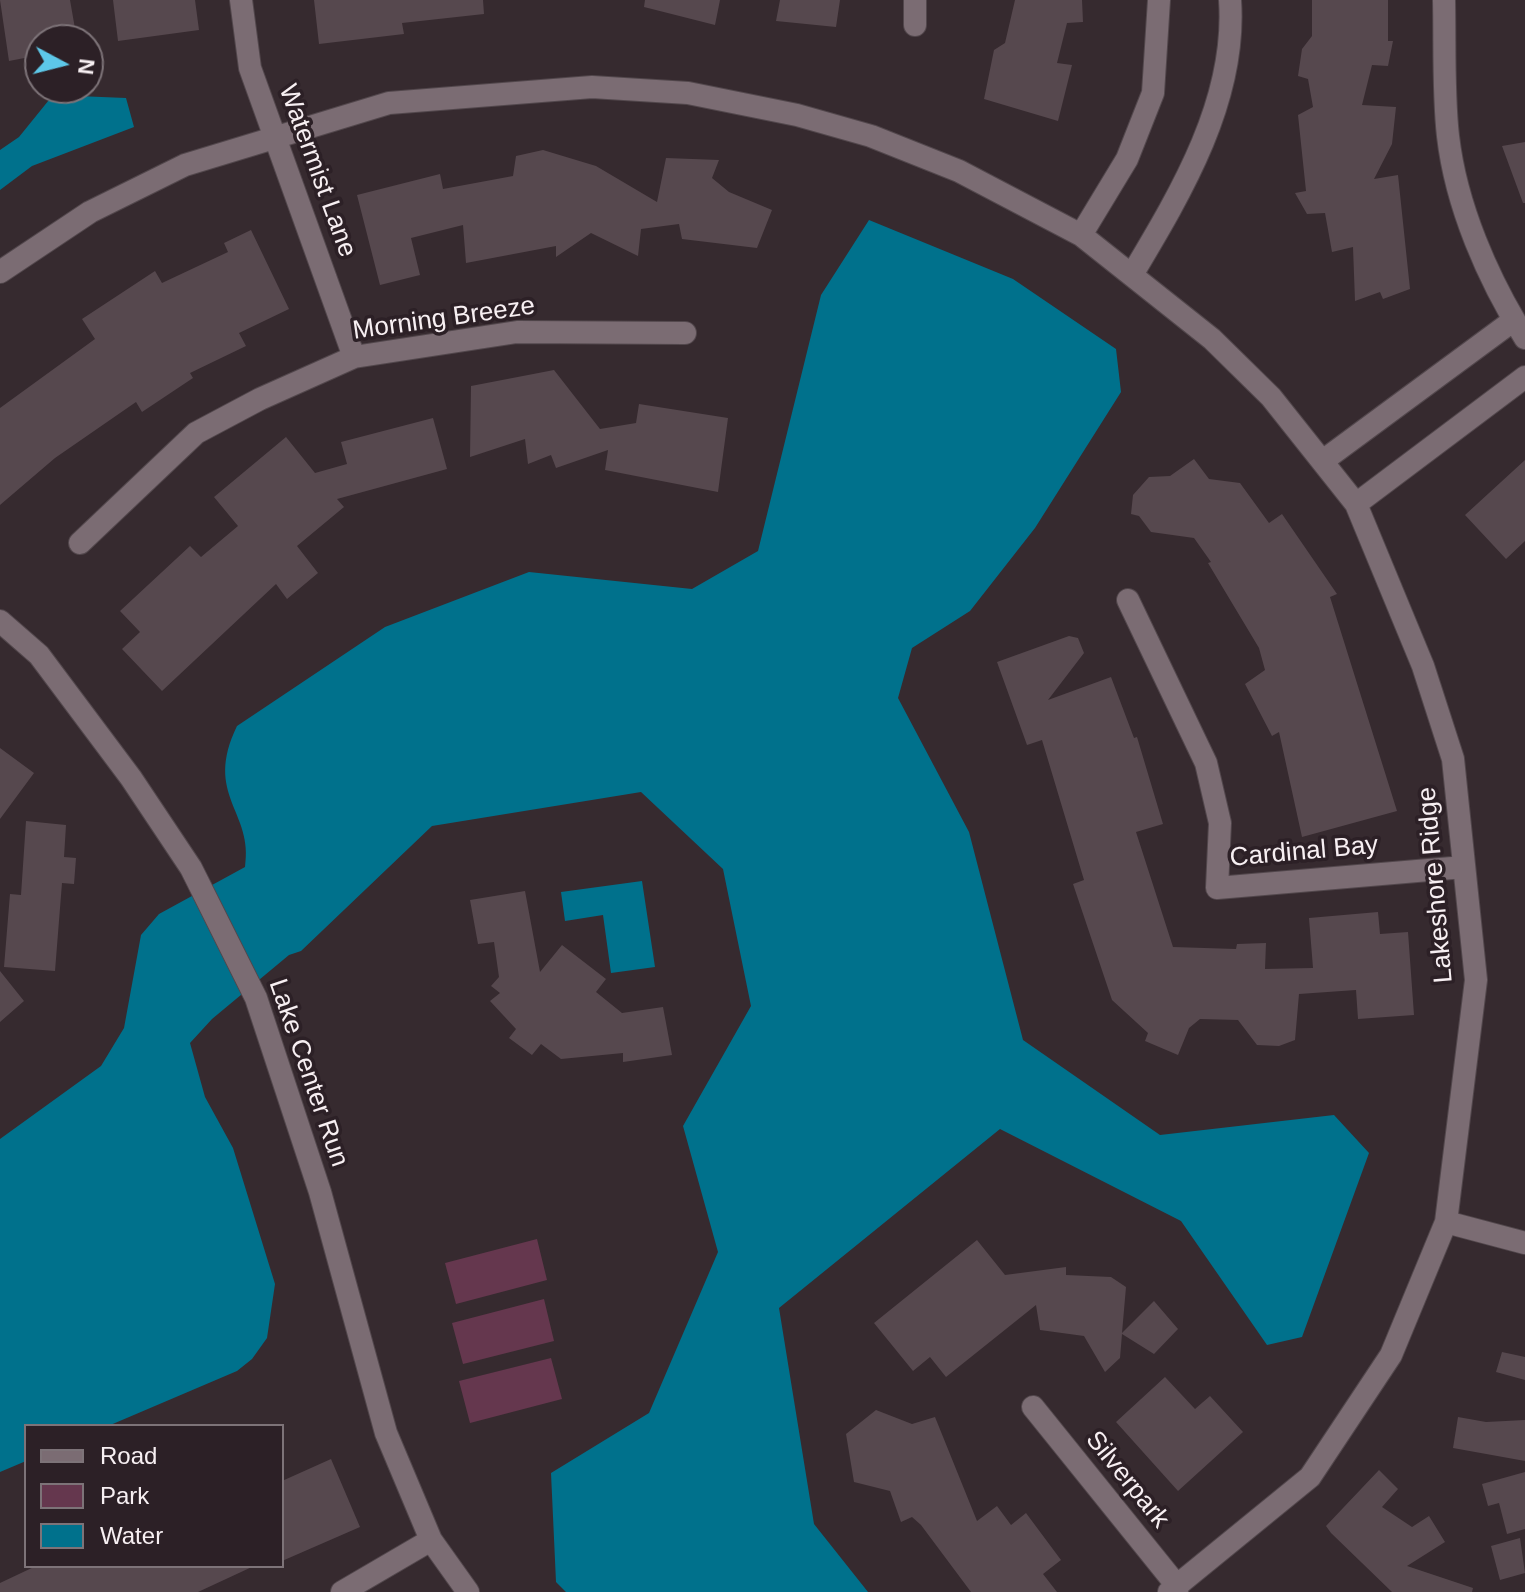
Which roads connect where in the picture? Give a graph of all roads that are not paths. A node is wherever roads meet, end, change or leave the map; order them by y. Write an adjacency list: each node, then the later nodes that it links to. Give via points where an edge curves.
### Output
1 (241, 0): 7 (street, Watermist Lane, via 250,68)
2 (915, 0): 6 (street)
3 (1159, 0): 8 (street, via 1153,93 1127,159)
4 (1230, 0): 10 (street, via 1221,82 1205,139)
5 (1444, 0): 11 (street, via 1448,137 1461,197)
6 (915, 25)
7 (275, 137): 8 (street, Lakeshore Ridge, via 389,103 592,87 688,93 871,136 959,171); 9 (street, Lakeshore Ridge, via 185,165 90,212); 13 (street, Watermist Lane)
8 (1081, 235): 10 (street, Lakeshore Ridge)
9 (0, 272)
10 (1133, 273): 15 (street, Lakeshore Ridge, via 1222,349)
11 (1519, 329): 15 (street)
12 (685, 333): 13 (street, Morning Breeze, via 517,332)
13 (354, 357): 17 (street, Morning Breeze, via 196,433)
14 (1525, 377): 16 (street)
15 (1324, 460): 16 (street, Lakeshore Ridge)
16 (1356, 504): 20 (street, Lakeshore Ridge, via 1423,666 1453,759)
17 (80, 543)
18 (1128, 600): 20 (street, Cardinal Bay, via 1206,763 1220,823 1217,888)
19 (0, 621): 24 (street, Lake Center Run, via 39,655 131,778 191,868 256,998 320,1192 386,1433)
20 (1464, 867): 21 (street, Lakeshore Ridge, via 1476,980)
21 (1446, 1222): 22 (street); 25 (street, Lakeshore Ridge, via 1391,1355 1310,1477)
22 (1525, 1243)
23 (1033, 1407): 25 (street, Silverpark)
24 (431, 1540): 26 (street); 27 (street, Lake Center Run)
25 (1173, 1590)
26 (342, 1592)
27 (468, 1592)

